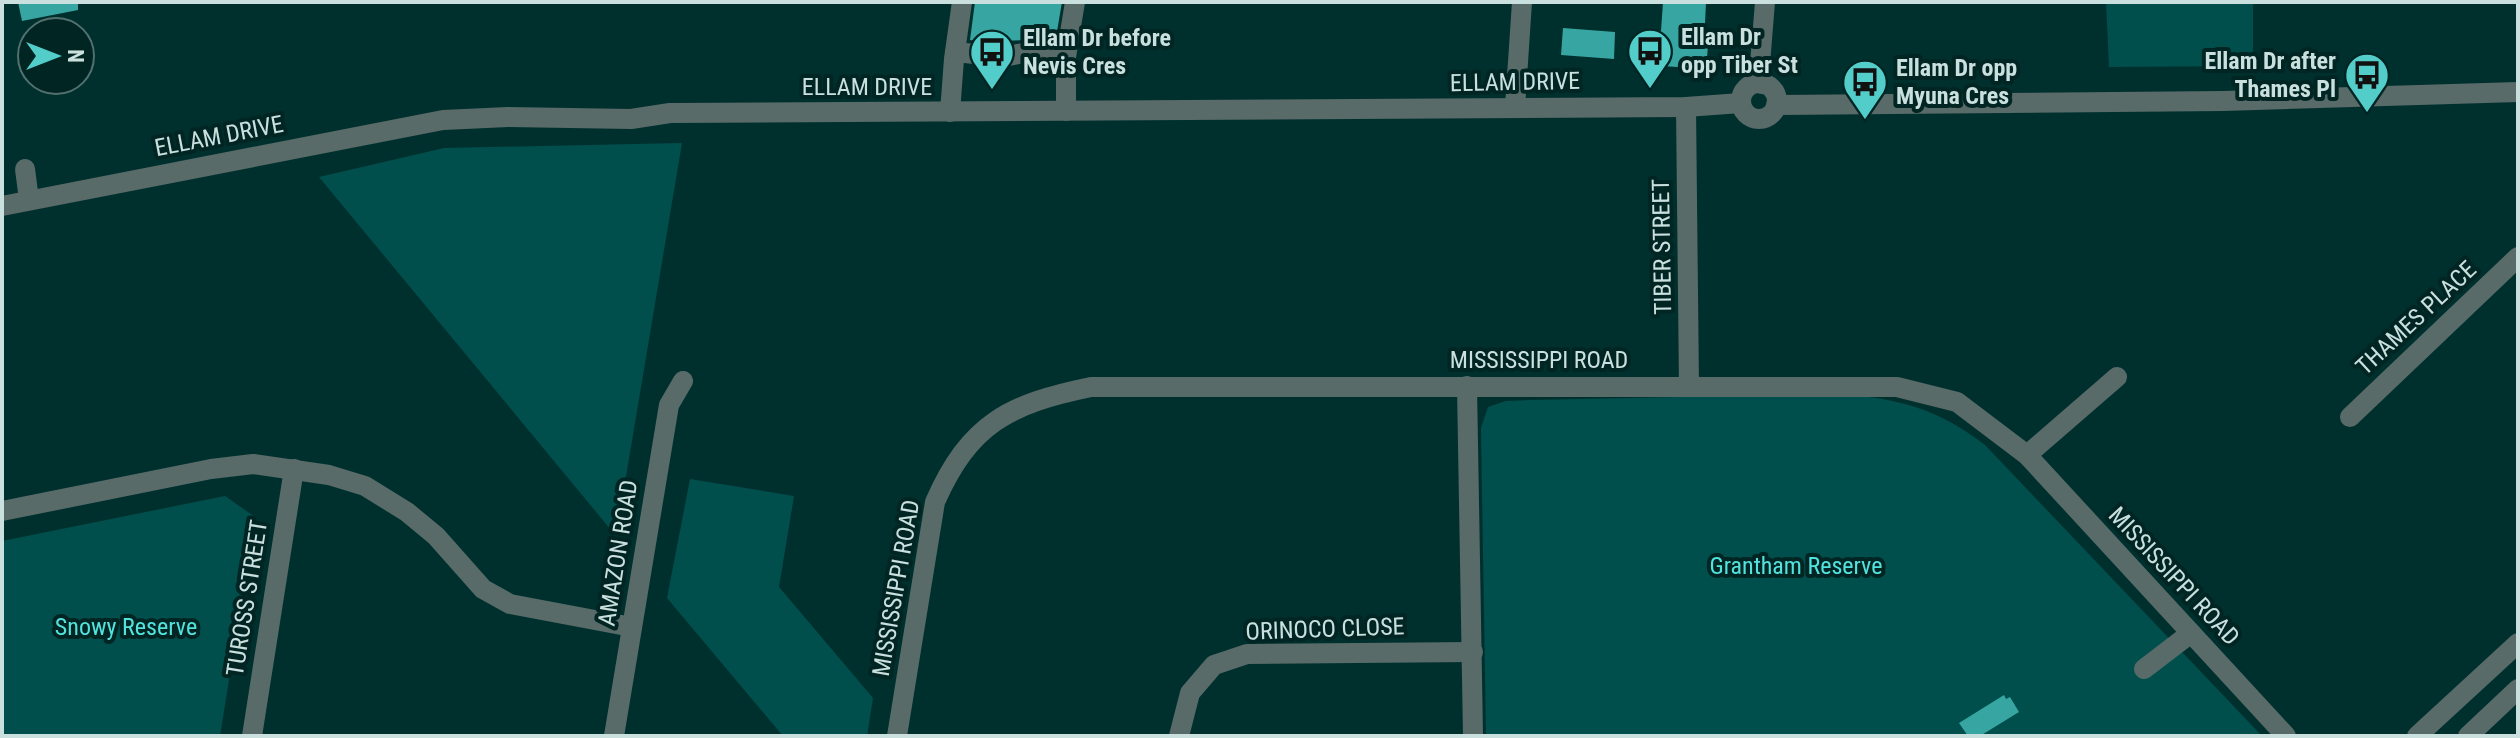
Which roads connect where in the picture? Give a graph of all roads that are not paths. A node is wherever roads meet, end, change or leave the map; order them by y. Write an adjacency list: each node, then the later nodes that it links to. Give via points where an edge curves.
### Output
1 (962, 2): 5 (street)
2 (1075, 2): 6 (street)
3 (1522, 2): 11 (street)
4 (1765, 2): 7 (street)
5 (955, 52): 6 (street); 14 (street)
6 (1066, 57): 13 (street)
7 (1762, 84): 9 (street, via 1747,88); 10 (street, via 1772,89)
8 (2518, 92): 10 (street)
9 (1741, 103): 10 (street, via 1750,117 1761,119); 12 (street, ELLAM DRIVE)
10 (1776, 105)
11 (1515, 107): 12 (street, ELLAM DRIVE); 13 (street, ELLAM DRIVE)
12 (1686, 107): 22 (street, TIBER STREET)
13 (1066, 111): 14 (street, ELLAM DRIVE)
14 (950, 112): 16 (street, ELLAM DRIVE, via 443,120)
15 (25, 169): 16 (street)
16 (29, 200): 17 (street, ELLAM DRIVE)
17 (2, 206)
18 (2518, 257): 23 (street, THAMES PLACE)
19 (2117, 377): 24 (street)
20 (683, 381): 27 (street, AMAZON ROAD, via 669,405)
21 (1467, 386): 22 (street, MISSISSIPPI ROAD); 30 (street); 35 (street, MISSISSIPPI ROAD, via 1091,387 1045,396 1006,413 970,443 948,472 935,502)
22 (1689, 387): 24 (street, MISSISSIPPI ROAD, via 1897,387 1957,402)
23 (2350, 417)
24 (2027, 455): 28 (street, MISSISSIPPI ROAD)
25 (294, 469): 26 (street, via 253,464 211,469); 27 (street, via 365,486 436,536 483,589 510,604); 33 (street, TUROSS STREET)
26 (2, 511)
27 (632, 627): 34 (street, AMAZON ROAD)
28 (2191, 633): 31 (street); 38 (street, MISSISSIPPI ROAD)
29 (2518, 643): 39 (street)
30 (1473, 652): 36 (street, ORINOCO CLOSE, via 1247,654 1214,665 1190,693); 37 (street)
31 (2144, 669)
32 (2518, 689): 40 (street)
33 (252, 736)
34 (614, 736)
35 (897, 736)
36 (1179, 736)
37 (1473, 736)
38 (2286, 736)
39 (2417, 736)
40 (2468, 736)

